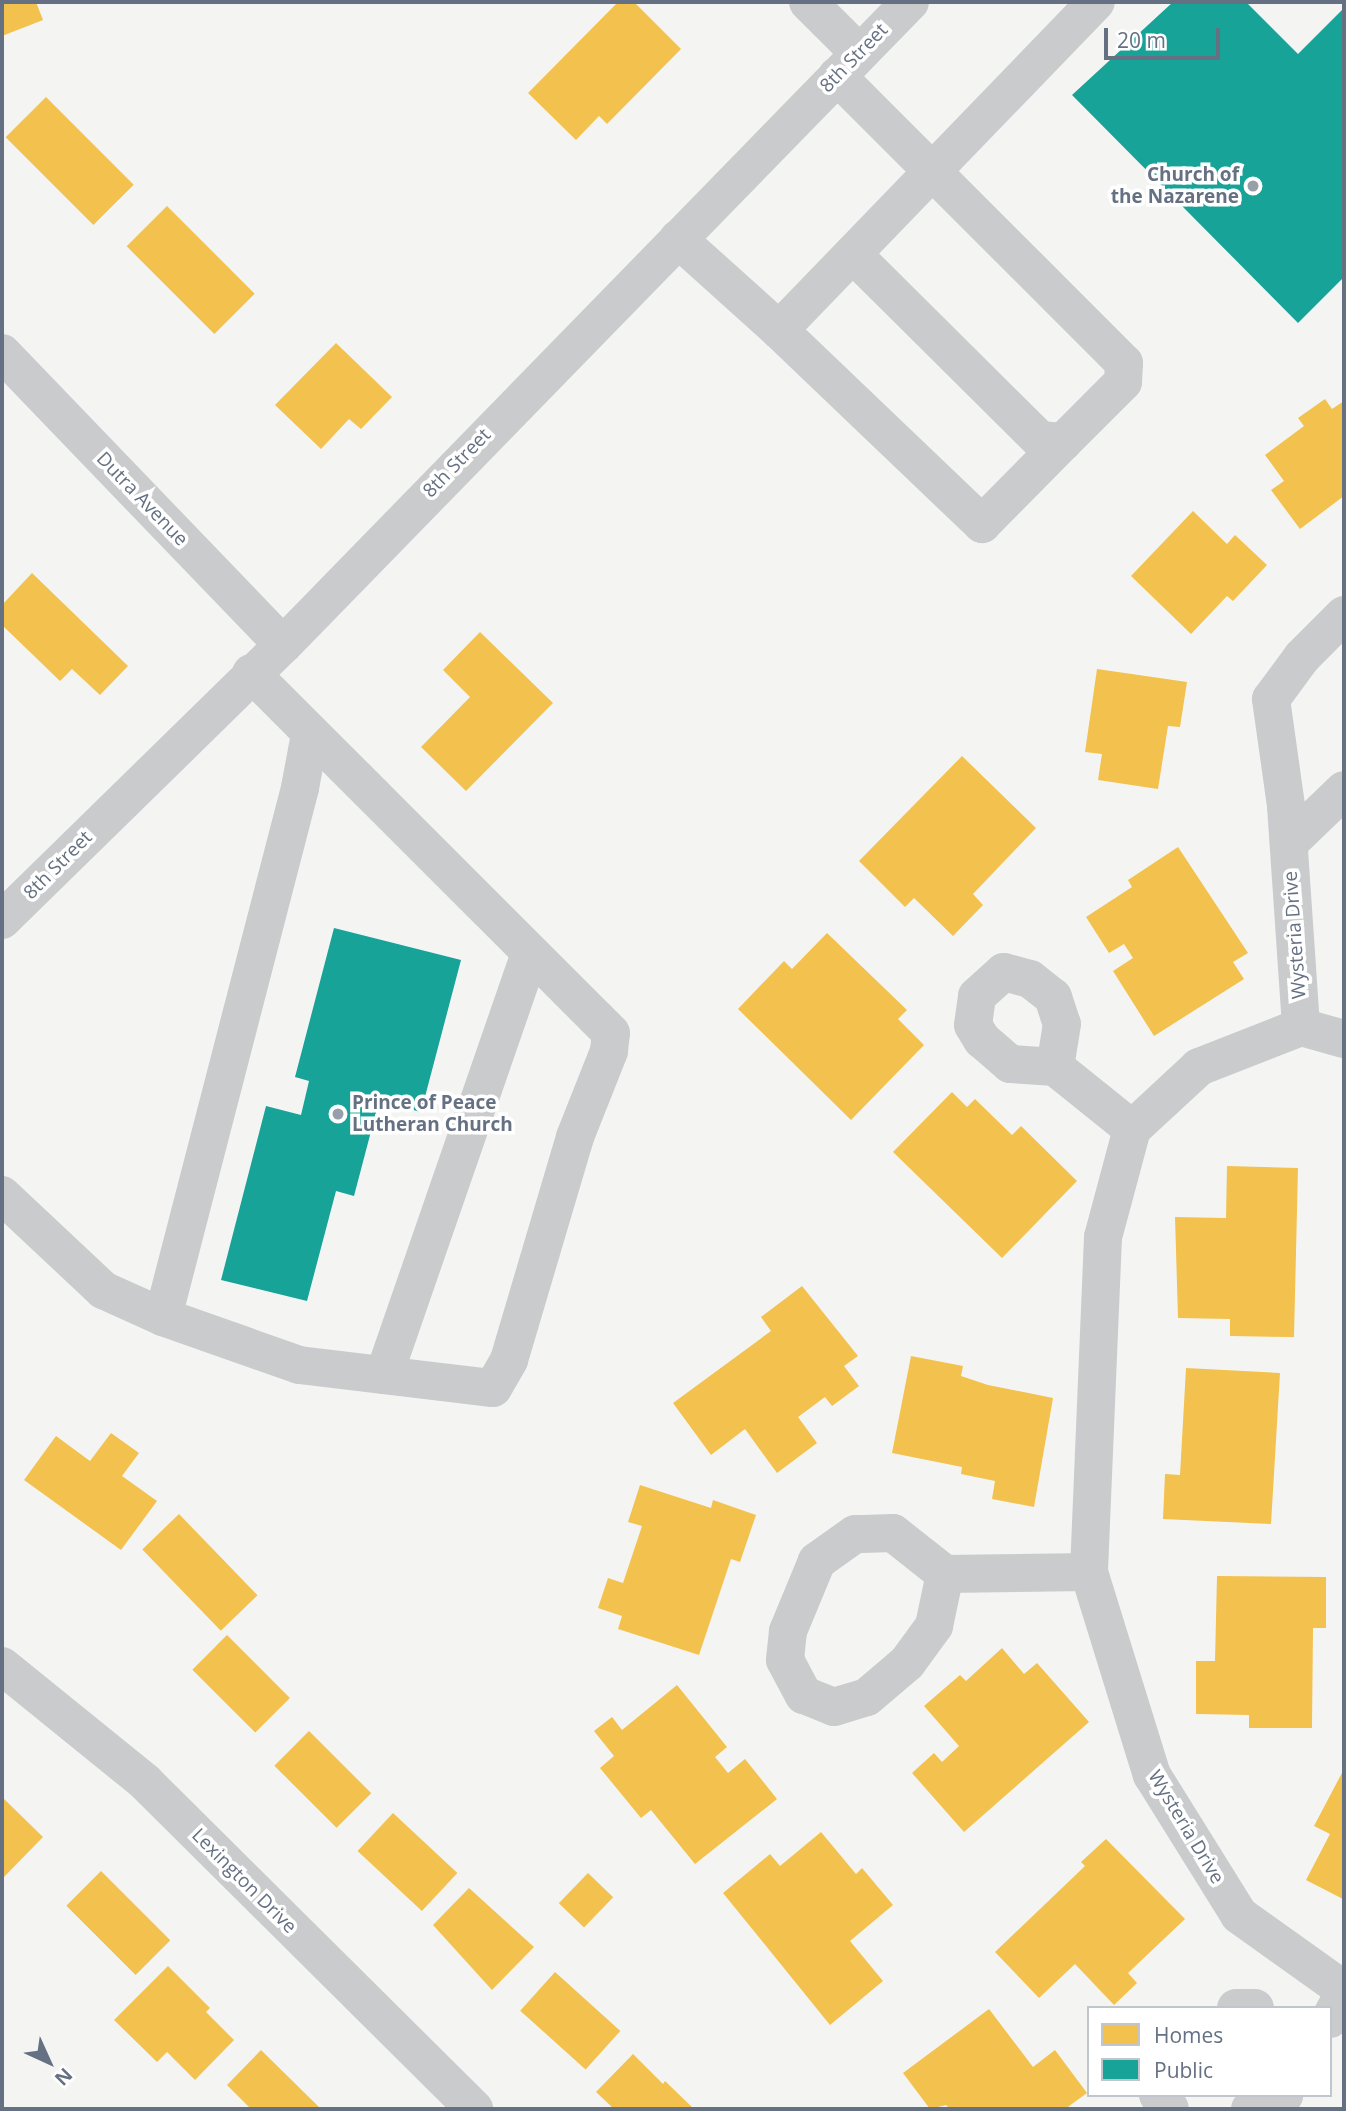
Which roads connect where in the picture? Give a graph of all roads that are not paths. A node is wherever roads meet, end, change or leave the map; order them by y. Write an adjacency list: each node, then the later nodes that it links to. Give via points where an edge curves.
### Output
1 (808, 2): 4 (street)
2 (910, 2): 4 (street, 8th Street)
3 (1096, 2): 5 (street)
4 (848, 64): 5 (street); 6 (street, 8th Street)
5 (934, 169): 7 (street); 10 (street, via 1124,363 1123,382)
6 (678, 239): 8 (street); 12 (street, 8th Street)
7 (853, 254): 8 (street); 10 (street, via 1040,440)
8 (779, 330): 10 (street, via 982,524)
9 (2, 353): 12 (street, Dutra Avenue)
10 (1063, 442)
11 (1344, 615): 16 (street, Wysteria Drive, via 1271,699)
12 (283, 645): 13 (street, 8th Street)
13 (251, 673): 14 (street); 17 (street, 8th Street)
14 (310, 734): 18 (street); 24 (street)
15 (1344, 790): 16 (street, Wysteria Drive)
16 (1289, 843): 19 (street, Wysteria Drive)
17 (2, 920)
18 (530, 954): 25 (street); 25 (street, via 611,1033 610,1051 575,1137 509,1360 493,1388)
19 (1301, 1027): 20 (street, Wysteria Drive); 22 (street, Wysteria Drive, via 1199,1067)
20 (1344, 1039)
21 (1055, 1067): 22 (street)
22 (1132, 1129): 26 (street, Wysteria Drive, via 1103,1237)
23 (2, 1195): 24 (street, via 103,1290)
24 (163, 1318): 25 (street, via 299,1365)
25 (384, 1375)
26 (1089, 1572): 27 (street); 29 (street, Wysteria Drive, via 1152,1775 1239,1915)
27 (945, 1574): 27 (street, via 892,1533 855,1534 817,1561 788,1631 785,1660 804,1695 834,1707 867,1697 897,1671 934,1626)
28 (2, 1666): 32 (street, Lexington Drive, via 145,1782)
29 (1344, 1992): 30 (street, Wysteria Drive)
30 (1332, 2015)
31 (1279, 2097): 33 (street)
32 (474, 2109)
33 (1250, 2109)

